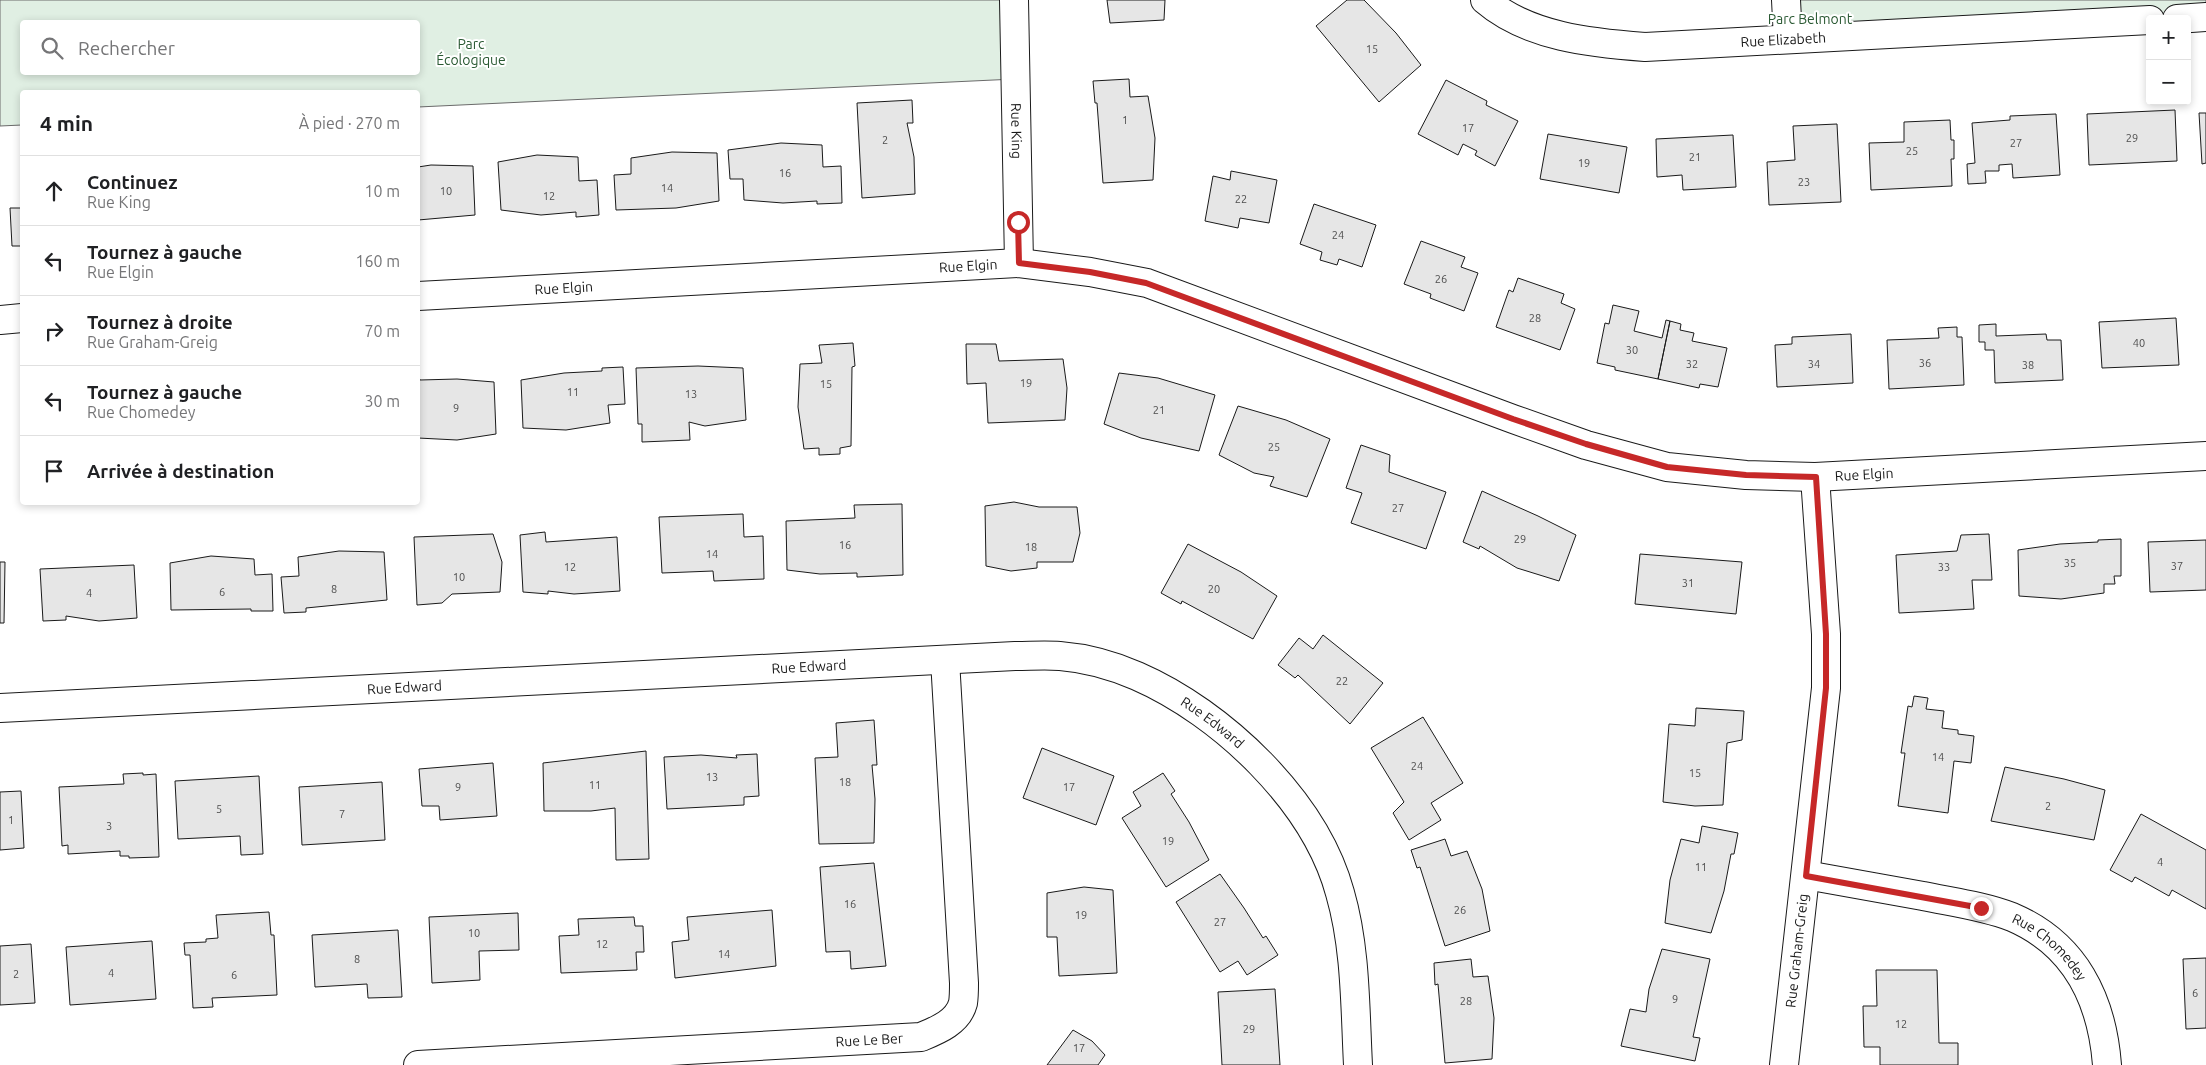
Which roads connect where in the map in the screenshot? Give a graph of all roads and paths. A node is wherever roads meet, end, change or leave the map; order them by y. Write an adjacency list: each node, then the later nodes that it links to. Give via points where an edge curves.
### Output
1 (1014, 0): 8 (street, Rue King)
2 (1486, 0): 7 (street, Rue Elizabeth, via 1530,26 1604,44 1645,47)
3 (1786, 0): 7 (street)
4 (2206, 17): 5 (street)
5 (2191, 18)
6 (2146, 20): 7 (street, Rue Elizabeth)
7 (1788, 39)
8 (1019, 263): 9 (street, Rue Elgin); 13 (street, Rue Elgin, via 1146,283 1513,419 1667,467 1746,475)
9 (420, 296)
10 (20, 318): 11 (street)
11 (0, 320)
12 (2206, 456): 13 (street, Rue Elgin)
13 (1816, 477): 16 (street, Rue Graham-Greig, via 1826,634 1826,688)
14 (945, 660): 15 (street, Rue Edward); 17 (street, Rue Le Ber, via 964,983 963,1003 954,1018 939,1030 921,1037); 18 (street, Rue Edward, via 1060,656 1097,663 1136,676 1177,698 1210,720 1246,751 1279,784 1306,820 1326,852 1338,884 1349,933)
15 (0, 708)
16 (1806, 876): 19 (street, Rue Graham-Greig); 20 (street, Rue Chomedey, via 1966,905 2011,916 2034,928 2058,946 2077,967 2090,991 2100,1022)
17 (418, 1065)
18 (1358, 1065)
19 (1784, 1065)
20 (2107, 1065)

